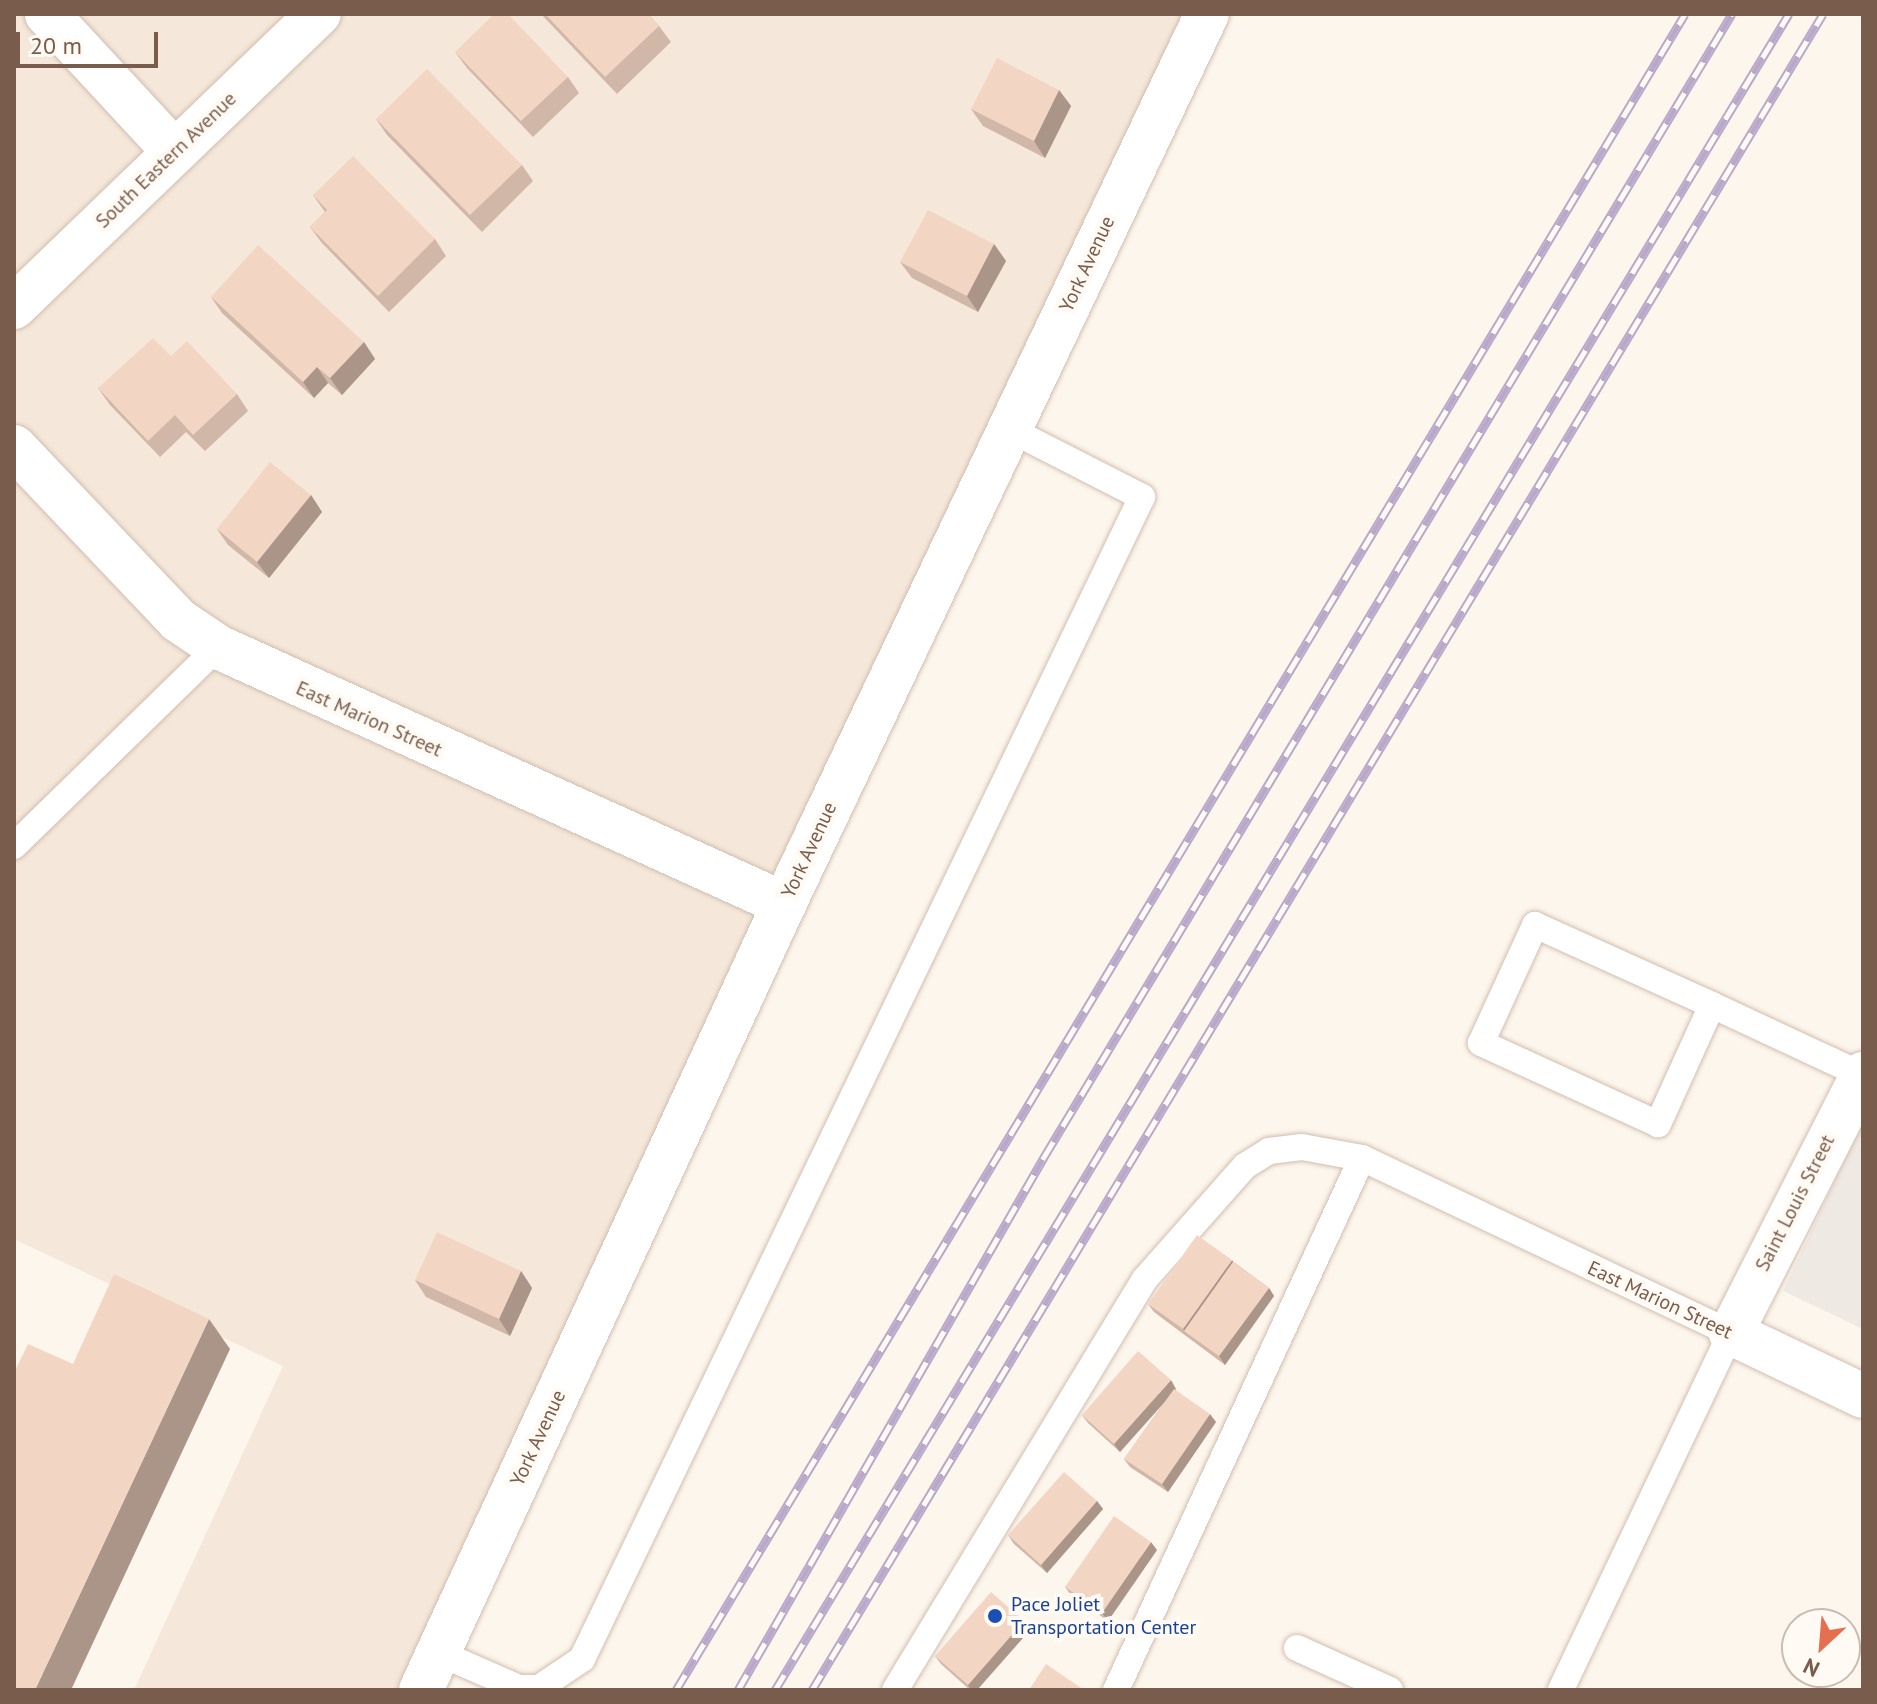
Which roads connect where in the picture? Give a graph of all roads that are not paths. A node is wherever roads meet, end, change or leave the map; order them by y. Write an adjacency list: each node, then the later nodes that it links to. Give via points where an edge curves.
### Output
1 (47, 14): 4 (street)
2 (319, 14): 4 (street, South Eastern Avenue)
3 (1207, 14): 6 (street, York Avenue)
4 (174, 151): 5 (street, South Eastern Avenue)
5 (14, 307)
6 (1009, 429): 10 (street, York Avenue); 17 (lane, via 1142,497 582,1659 539,1688)
7 (14, 447): 8 (street, East Marion Street, via 178,620)
8 (218, 647): 9 (lane); 10 (street, East Marion Street)
9 (14, 846)
10 (784, 904): 17 (street, York Avenue)
11 (1712, 1005): 11 (lane, via 1658,1124 1481,1043 1535,925); 12 (lane)
12 (1863, 1074): 14 (street, Saint Louis Street)
13 (1362, 1158): 14 (lane, East Marion Street); 18 (lane, East Marion Street, via 1302,1147 1269,1151 1206,1205 1145,1279); 19 (lane)
14 (1731, 1333): 15 (street, East Marion Street); 21 (lane)
15 (1863, 1396)
16 (1297, 1648): 20 (lane)
17 (430, 1671)
18 (895, 1690)
19 (1116, 1690)
20 (1390, 1690)
21 (1561, 1690)

